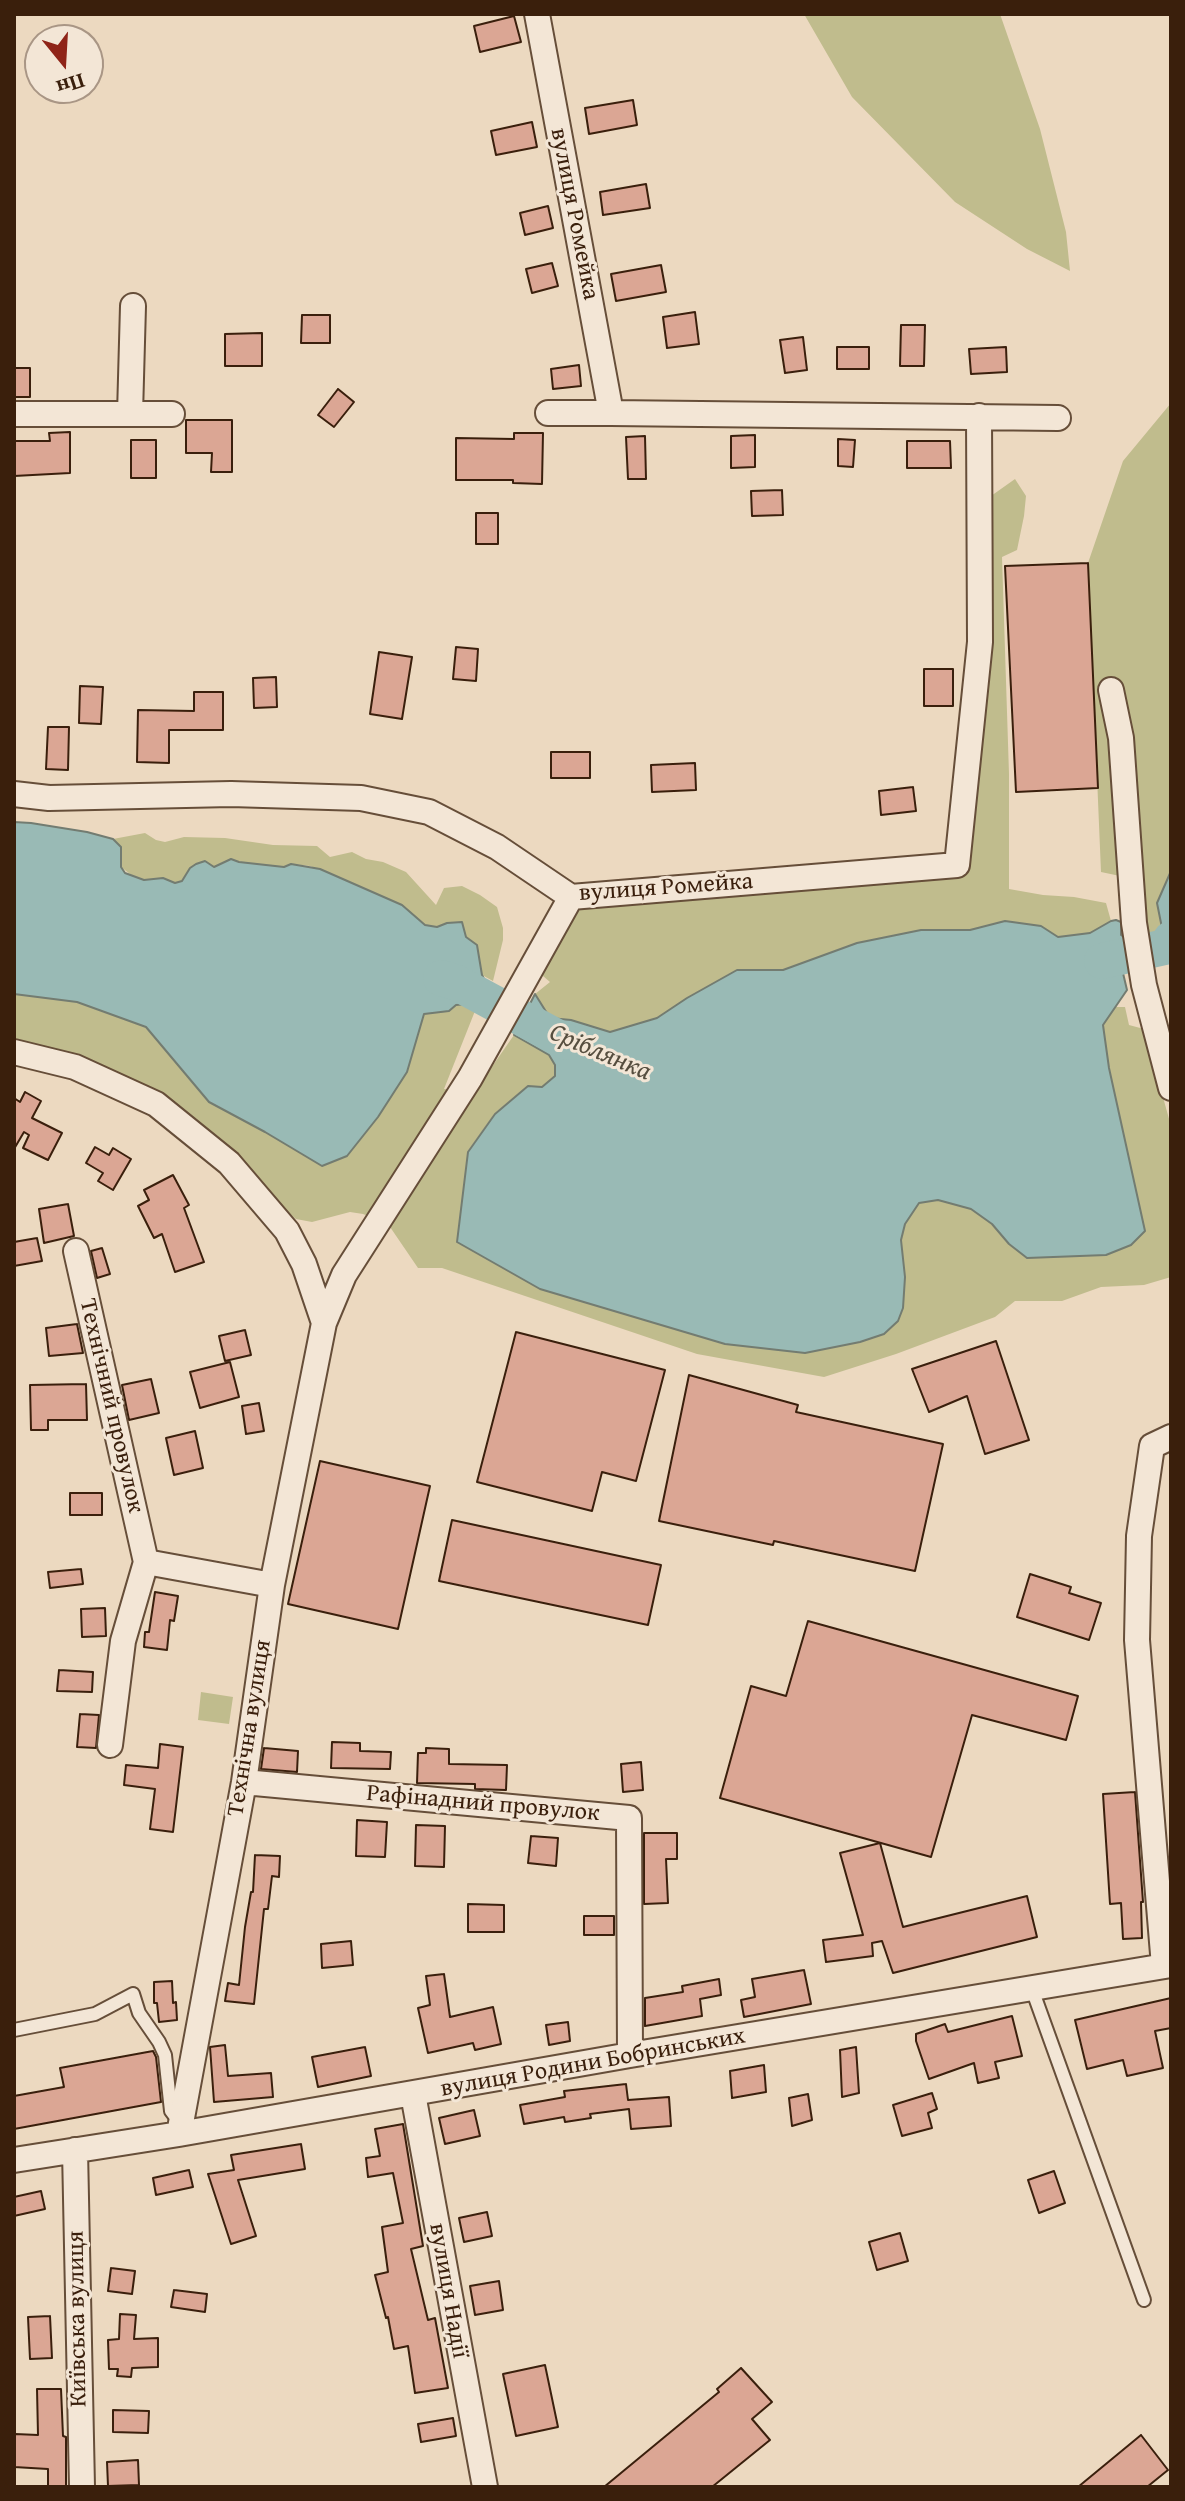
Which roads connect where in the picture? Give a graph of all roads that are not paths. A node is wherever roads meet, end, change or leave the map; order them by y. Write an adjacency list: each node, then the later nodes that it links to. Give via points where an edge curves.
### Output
1 (537, 14): 4 (street, вулиця Ромейка)
2 (133, 306): 6 (street)
3 (548, 413): 4 (street)
4 (611, 413): 8 (street)
5 (14, 414): 6 (street)
6 (130, 414): 7 (street)
7 (172, 414)
8 (979, 416): 9 (street); 12 (street, вулиця Ромейка, via 980,642 957,865)
9 (1058, 418)
10 (1111, 690): 14 (street, via 1121,738 1134,923)
11 (14, 794): 12 (street, вулиця Ромейка, via 361,798 429,812 497,847)
12 (571, 897): 16 (street, Технічна вулиця, via 470,1078 344,1275)
13 (14, 1052): 16 (street, Технічна вулиця, via 75,1067 156,1104 229,1163 287,1231)
14 (1171, 1088)
15 (76, 1251): 18 (street, Технічний провулок)
16 (324, 1323): 19 (street, Технічна вулиця)
17 (1171, 1437): 22 (street, via 1152,1446 1139,1536 1137,1640)
18 (146, 1562): 19 (street); 20 (street, Технічний провулок, via 123,1641)
19 (272, 1585): 21 (street, Технічна вулиця)
20 (110, 1745)
21 (244, 1782): 25 (street, Рафінадний провулок, via 629,1818); 27 (street, Технічна вулиця)
22 (1167, 1966): 23 (street, вулиця Родини Бобринських)
23 (1032, 1989): 25 (street, вулиця Родини Бобринських); 30 (lane)
24 (14, 2030): 27 (lane, via 95,2014 133,1994 165,2055 171,2111)
25 (630, 2055): 26 (street, вулиця Родини Бобринських)
26 (413, 2094): 27 (street, вулиця Родини Бобринських); 32 (street, вулиця Надії)
27 (181, 2125): 28 (street, вулиця Родини Бобринських)
28 (75, 2150): 29 (street, вулиця Родини Бобринських); 31 (street, Київська вулиця)
29 (14, 2160)
30 (1144, 2300)
31 (82, 2487)
32 (485, 2487)

